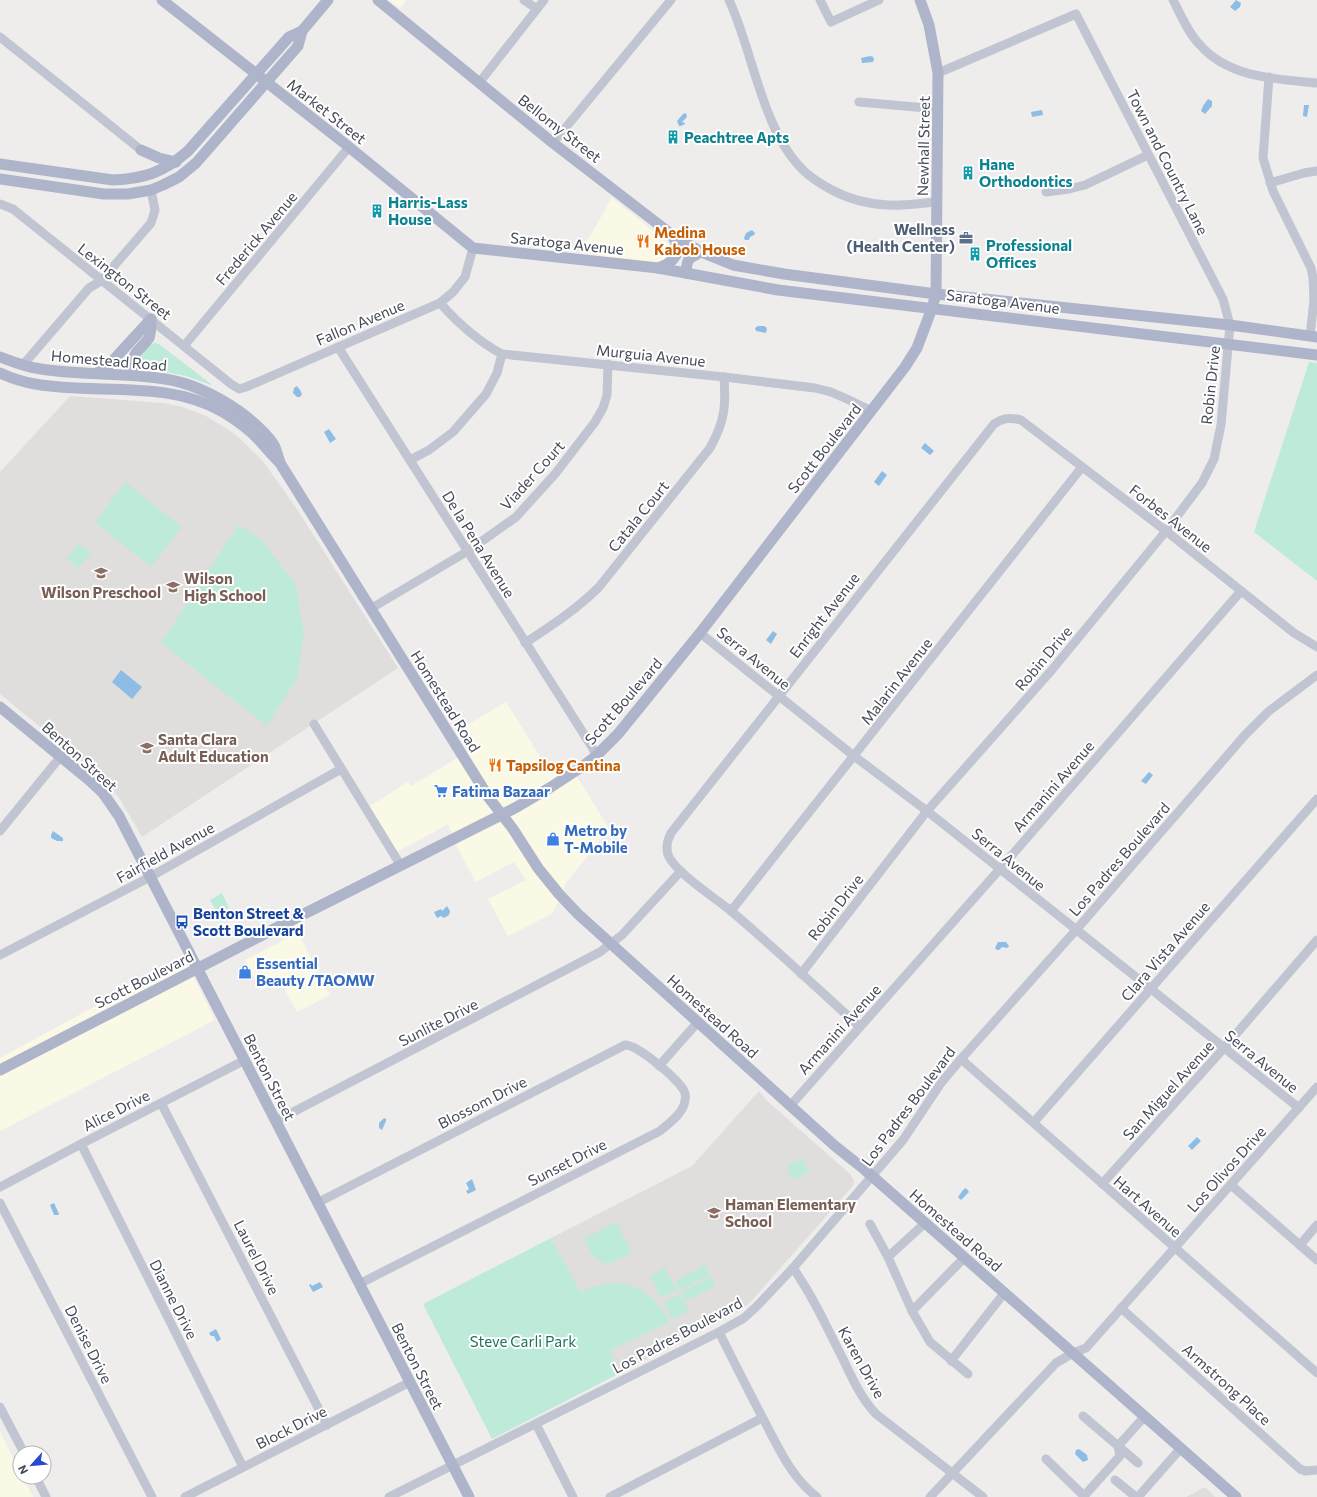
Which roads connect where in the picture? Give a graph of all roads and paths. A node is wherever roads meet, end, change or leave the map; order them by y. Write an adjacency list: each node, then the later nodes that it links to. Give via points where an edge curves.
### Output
1 (162, 0): 16 (main road, Market Street)
2 (328, 0): 13 (main road)
3 (378, 0): 19 (main road, Bellomy Street)
4 (524, 0): 12 (street)
5 (544, 0): 12 (street)
6 (671, 0): 23 (street)
7 (729, 0): 34 (street, via 773,122 784,146 803,170 844,197 869,203 889,205)
8 (820, 0): 9 (street, via 831,22)
9 (879, 0)
10 (920, 0): 15 (main road, Newhall Street, via 929,25)
11 (1173, 0): 17 (street, via 1200,45 1219,63 1239,72)
12 (537, 9): 19 (street)
13 (302, 31): 16 (main road, via 289,37); 18 (main road, via 298,46)
14 (0, 37): 25 (street)
15 (938, 73): 22 (main road, Newhall Street); 26 (street, Town and Country Lane, via 1076,14)
16 (256, 74): 18 (main road, Market Street); 27 (main road)
17 (1269, 77): 20 (street); 31 (street, via 1263,158)
18 (266, 83): 24 (main road, Market Street); 32 (main road, via 196,163 179,177)
19 (479, 83): 23 (main road, Bellomy Street)
20 (1317, 83)
21 (860, 102): 22 (street)
22 (938, 109): 34 (main road, Newhall Street)
23 (553, 143): 36 (main road, Bellomy Street)
24 (349, 147): 37 (main road, Market Street); 52 (street, Frederick Avenue)
25 (142, 150): 27 (main road)
26 (1148, 155): 33 (street, via 1085,185); 48 (street, Town and Country Lane, via 1223,299)
27 (176, 162): 28 (main road, via 147,176 124,180)
28 (0, 164)
29 (1317, 171): 31 (street)
30 (0, 179): 32 (main road, via 104,194 128,194)
31 (1270, 183): 41 (street)
32 (151, 190): 43 (street, via 155,210 153,219)
33 (1046, 192)
34 (937, 202): 44 (main road, Newhall Street)
35 (0, 204): 43 (street, Lexington Street, via 13,209)
36 (671, 234): 38 (main road, Bellomy Street); 40 (main road, via 676,241 677,254 671,263)
37 (473, 248): 40 (main road, Saratoga Avenue); 45 (street, Fallon Avenue, via 465,277)
38 (701, 252): 39 (main road, Bellomy Street); 42 (main road, via 690,257)
39 (733, 265): 44 (main road, Saratoga Avenue)
40 (658, 268): 42 (main road, Saratoga Avenue)
41 (1314, 268): 49 (street)
42 (686, 273): 46 (main road, Saratoga Avenue, via 778,290)
43 (101, 281): 47 (street, Lexington Street); 58 (street, via 90,288)
44 (936, 294): 46 (main road, Scott Boulevard); 48 (main road, Saratoga Avenue)
45 (440, 303): 53 (street, Fallon Avenue); 54 (street, Murguia Avenue, via 489,347)
46 (932, 308): 50 (main road, Saratoga Avenue); 65 (main road, Scott Boulevard, via 917,348)
47 (151, 319): 51 (main road); 52 (street, Lexington Street); 61 (main road, via 150,337 135,353 132,370)
48 (1230, 325): 49 (main road, Saratoga Avenue); 50 (street, Robin Drive)
49 (1314, 336)
50 (1229, 344): 55 (main road, Saratoga Avenue); 70 (street, Robin Drive, via 1221,425 1214,459 1202,483)
51 (126, 346): 60 (main road, via 107,367); 61 (main road, via 124,369)
52 (184, 346): 63 (street, Lexington Street)
53 (338, 347): 63 (street, Fallon Avenue, via 246,388 239,389); 67 (street, De la Pena Avenue)
54 (502, 354): 57 (street, Murguia Avenue); 67 (street, via 497,373 481,400 453,432 430,450)
55 (1317, 355)
56 (0, 357): 58 (main road, Homestead Road)
57 (608, 364): 62 (street, Murguia Avenue); 71 (street, Viader Court, via 607,395 595,422 555,474 516,517)
58 (22, 365): 60 (main road, Homestead Road, via 60,372)
59 (0, 373): 64 (main road, Homestead Road, via 35,384)
60 (97, 373): 61 (main road, Homestead Road)
61 (128, 374): 64 (main road); 68 (main road, Homestead Road, via 166,379 218,397 246,416 264,433 275,447)
62 (724, 377): 65 (street, Murguia Avenue, via 815,388 842,397); 75 (street, Catala Court, via 726,402 723,419 710,448 599,587 566,616)
63 (231, 384)
64 (126, 390): 68 (main road, Homestead Road, via 192,399 222,412 245,427)
65 (872, 412): 74 (main road, Scott Boulevard)
66 (1004, 418): 69 (street, Forbes Avenue, via 1021,420); 78 (street, Enright Avenue, via 994,424)
67 (410, 460): 71 (street, De la Pena Avenue)
68 (280, 463): 73 (main road, Homestead Road)
69 (1082, 467): 70 (street, Forbes Avenue); 83 (street, Malarin Avenue)
70 (1166, 531): 72 (street, Forbes Avenue); 86 (street, Robin Drive, via 1051,671)
71 (468, 551): 73 (street, Viader Court); 75 (street, De la Pena Avenue)
72 (1241, 591): 76 (street, Forbes Avenue, via 1294,633); 90 (street, Armanini Avenue)
73 (370, 609): 87 (main road, Homestead Road)
74 (700, 633): 78 (street, Serra Avenue); 82 (main road, Scott Boulevard, via 618,734)
75 (525, 643): 82 (street, De la Pena Avenue)
76 (1317, 647)
77 (1317, 675): 94 (street, Los Padres Boulevard, via 1269,711 1245,735)
78 (779, 696): 83 (street, Serra Avenue); 91 (street, Enright Avenue, via 671,833 666,847 669,856)
79 (0, 707): 81 (main road, Benton Street)
80 (314, 724): 84 (street)
81 (61, 756): 88 (street); 92 (main road, Benton Street, via 103,793 112,805)
82 (596, 756): 87 (main road, Scott Boulevard, via 551,788)
83 (854, 756): 86 (street, Serra Avenue); 93 (street, Malarin Avenue)
84 (341, 769): 89 (street); 92 (street, Fairfield Avenue)
85 (1317, 799): 100 (street, Clara Vista Avenue)
86 (927, 812): 90 (street, Serra Avenue); 99 (street, Robin Drive)
87 (501, 815): 89 (main road, Scott Boulevard); 96 (main road, Homestead Road, via 553,888)
88 (0, 831)
89 (401, 866): 98 (main road, Scott Boulevard)
90 (999, 870): 94 (street, Serra Avenue); 102 (street, Armanini Avenue)
91 (681, 871): 93 (street); 96 (street)
92 (150, 877): 97 (street, Fairfield Avenue); 98 (main road, Benton Street)
93 (731, 912): 99 (street)
94 (1076, 930): 100 (street, Serra Avenue); 104 (street, Los Padres Boulevard)
95 (1317, 940): 103 (street, San Miguel Avenue)
96 (610, 945): 101 (main road, Homestead Road); 112 (street, Sunlite Drive, via 590,958)
97 (0, 955)
98 (197, 968): 105 (main road, Benton Street); 107 (main road, Scott Boulevard)
99 (801, 974): 102 (street)
100 (1151, 989): 103 (street, Serra Avenue); 113 (street, Clara Vista Avenue)
101 (697, 1023): 106 (street); 110 (main road, Homestead Road)
102 (860, 1027): 110 (street, Armanini Avenue)
103 (1224, 1048): 111 (street, Serra Avenue); 116 (street, San Miguel Avenue)
104 (961, 1059): 113 (street, Hart Avenue); 115 (street, Los Padres Boulevard, via 941,1083 903,1140)
105 (245, 1060): 109 (street, Alice Drive); 112 (main road, Benton Street)
106 (659, 1066): 120 (street, Blossom Drive, via 636,1048 625,1045); 130 (street, Sunset Drive, via 684,1090 685,1101 679,1113 660,1131)
107 (0, 1070)
108 (1317, 1088): 111 (street, Los Olivos Drive)
109 (161, 1103): 114 (street, Alice Drive); 145 (street, Laurel Drive)
110 (790, 1106): 115 (main road, Homestead Road)
111 (1299, 1108): 117 (street, Los Olivos Drive)
112 (276, 1121): 120 (main road, Benton Street)
113 (1034, 1122): 116 (street, Hart Avenue)
114 (81, 1144): 118 (street, Alice Drive); 152 (street, Dianne Drive)
115 (872, 1176): 121 (main road, Homestead Road); 129 (street, Los Padres Boulevard)
116 (1102, 1184): 125 (street, Hart Avenue)
117 (1231, 1185): 124 (street); 125 (street, Los Olivos Drive)
118 (0, 1188)
119 (0, 1203): 160 (street, Denise Drive)
120 (317, 1203): 130 (main road, Benton Street)
121 (925, 1223): 126 (street); 127 (main road, Homestead Road)
122 (870, 1224): 126 (street)
123 (1317, 1225): 124 (street)
124 (1300, 1245): 128 (street)
125 (1175, 1248): 132 (street, Los Olivos Drive); 137 (street, Hart Avenue)
126 (888, 1257): 133 (street)
127 (965, 1257): 131 (main road, Homestead Road); 133 (street)
128 (1317, 1260)
129 (793, 1268): 134 (street, Los Padres Boulevard, via 744,1318); 154 (street, Karen Drive, via 807,1288 867,1404 876,1414)
130 (359, 1284): 139 (main road, Benton Street)
131 (1005, 1292): 135 (main road, Homestead Road); 136 (street)
132 (1121, 1308): 135 (street, Los Olivos Drive, via 1086,1348); 153 (street, Armstrong Place, via 1300,1469)
133 (912, 1311): 136 (street, via 930,1342)
134 (720, 1332): 143 (street); 144 (street, Los Padres Boulevard)
135 (1073, 1353): 142 (main road, Homestead Road); 154 (street, Los Olivos Drive, via 1056,1363)
136 (951, 1361): 138 (street)
137 (1317, 1373)
138 (968, 1374)
139 (410, 1382): 145 (street, Block Drive); 151 (main road, Benton Street)
140 (0, 1407): 146 (street)
141 (1083, 1416): 147 (street)
142 (1145, 1416): 147 (street); 148 (main road, Homestead Road)
143 (762, 1418): 157 (street, via 793,1473); 165 (street)
144 (536, 1424): 151 (street, Los Padres Boulevard); 164 (street)
145 (327, 1425): 152 (street, Block Drive)
146 (20, 1445)
147 (1118, 1446): 150 (street); 158 (street, via 1120,1456)
148 (1181, 1448): 168 (street); 169 (main road, Homestead Road)
149 (1046, 1459): 158 (street)
150 (1138, 1463)
151 (453, 1466): 162 (street, Los Padres Boulevard); 163 (main road, Benton Street)
152 (243, 1467): 161 (street, Block Drive)
153 (1317, 1470)
154 (952, 1472): 166 (street, Los Olivos Drive); 167 (street, Karen Drive)
155 (1115, 1480): 168 (street)
156 (40, 1485): 159 (street)
157 (814, 1496)
158 (1085, 1496)
159 (46, 1497)
160 (152, 1497)
161 (185, 1497)
162 (389, 1497)
163 (469, 1497)
164 (573, 1497)
165 (610, 1497)
166 (930, 1497)
167 (982, 1497)
168 (1137, 1497)
169 (1236, 1497)

